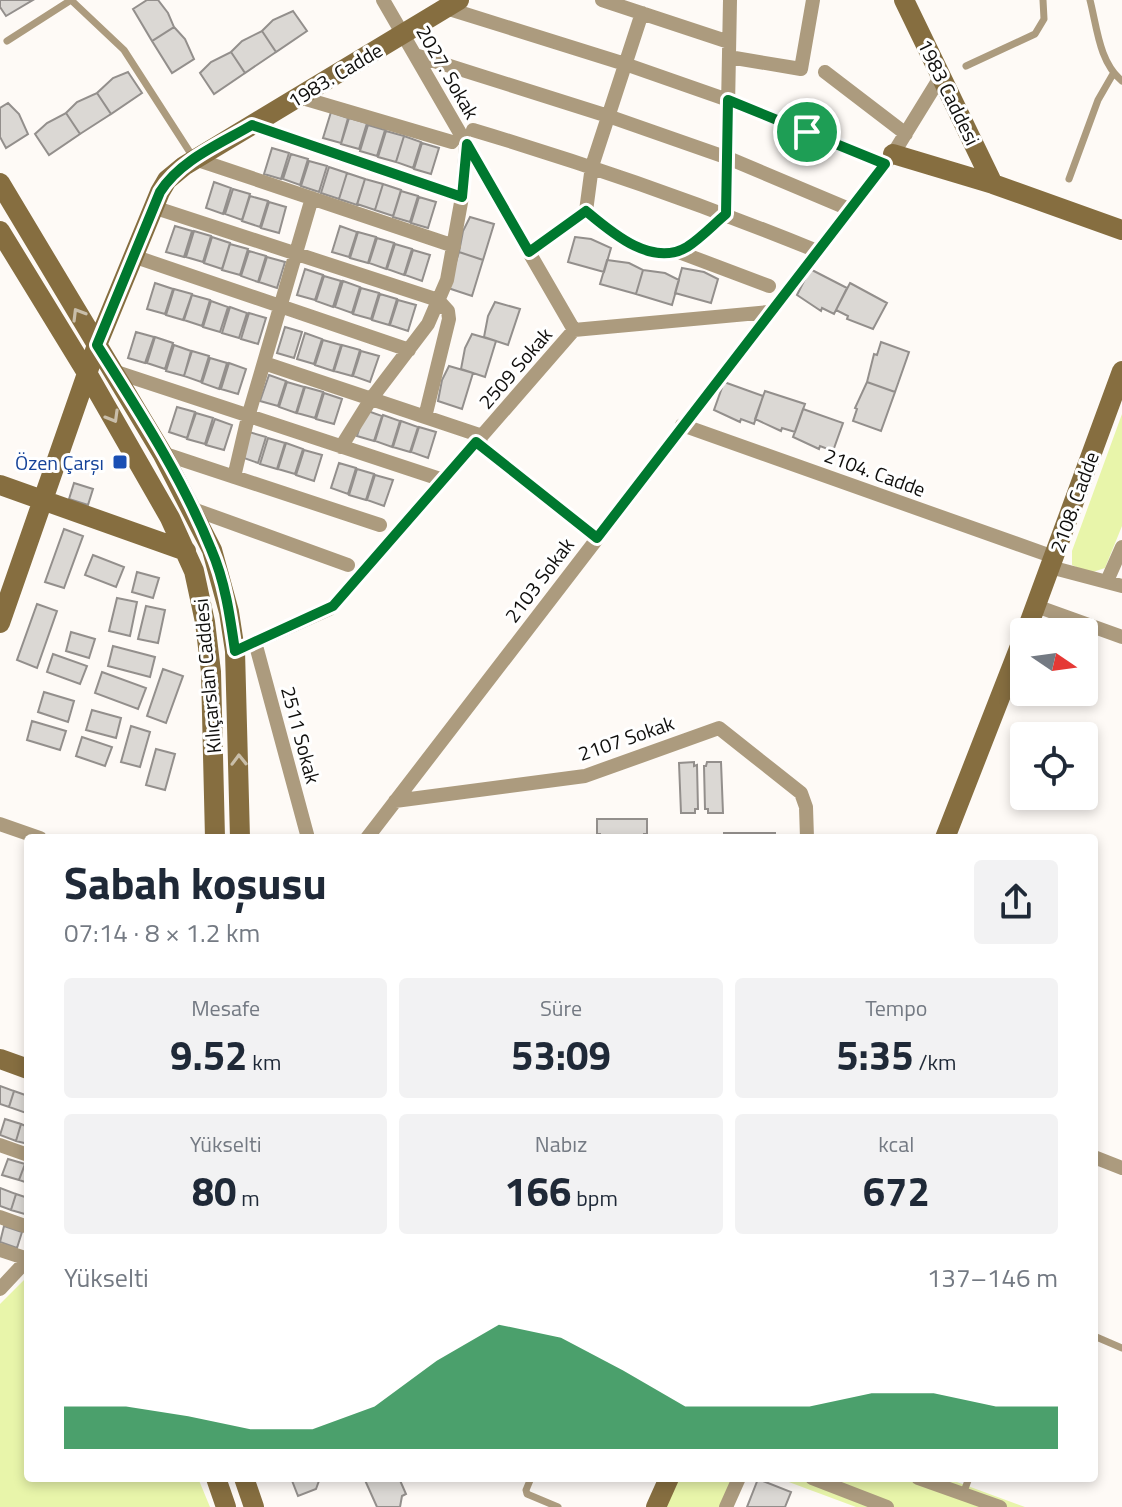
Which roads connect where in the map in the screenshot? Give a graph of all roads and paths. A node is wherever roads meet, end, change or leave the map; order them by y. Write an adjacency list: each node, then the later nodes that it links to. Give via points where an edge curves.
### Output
1 (383, 0): 10 (street, 2027. Sokak)
2 (602, 0): 9 (street)
3 (730, 0): 12 (street)
4 (813, 0): 12 (street, via 801,69)
5 (904, 0): 18 (street, 1983 Caddesi)
6 (1043, 0): 15 (lane, via 1044,19 1035,34)
7 (1090, 0): 17 (lane)
8 (452, 4): 10 (street, 1983. Cadde); 14 (street)
9 (642, 13): 12 (street); 14 (street)
10 (403, 34): 13 (street, 2027. Sokak); 20 (street, 1983. Cadde)
11 (7, 41): 28 (lane, via 71,0 124,50)
12 (729, 50): 21 (street)
13 (415, 55): 22 (street); 26 (street, 2027. Sokak)
14 (625, 64): 21 (street); 22 (street)
15 (966, 66)
16 (825, 72): 25 (street)
17 (1113, 74): 19 (lane); 31 (lane)
18 (941, 76): 25 (street, 2103 Sokak); 33 (street, 1983 Caddesi)
19 (1122, 81)
20 (299, 97): 23 (street, 1983. Cadde); 26 (street)
21 (728, 100): 27 (street); 29 (street)
22 (608, 116): 27 (street); 30 (street)
23 (252, 125): 28 (street, 1983. Cadde); 34 (street)
24 (473, 130): 30 (street)
25 (906, 134): 29 (street, 2103 Sokak)
26 (459, 143): 34 (street); 45 (street, 2027. Sokak)
27 (728, 158): 37 (street); 39 (street)
28 (195, 159): 35 (street); 36 (street, 1983. Cadde, via 167,180)
29 (889, 159): 33 (street); 37 (street, 2103 Sokak)
30 (592, 166): 38 (street); 39 (street)
31 (1069, 179)
32 (0, 183): 53 (street, Kılıçarslan Caddesi, one-way to 32)
33 (993, 184): 40 (street)
34 (462, 197): 42 (street)
35 (312, 198): 42 (street); 46 (street)
36 (153, 207): 46 (street); 47 (street, 1983. Cadde)
37 (849, 209): 44 (street, 2103 Sokak)
38 (586, 211): 43 (street, via 636,246 657,253); 45 (street)
39 (726, 214): 43 (street); 44 (street)
40 (1122, 230)
41 (0, 231): 58 (street, Kılıçarslan Caddesi)
42 (454, 246): 49 (street)
43 (676, 251): 48 (street)
44 (817, 251): 51 (street, 2103 Sokak)
45 (529, 252): 52 (street, 2027. Sokak)
46 (296, 254): 49 (street); 50 (street)
47 (133, 256): 50 (street); 53 (street, 1983. Cadde)
48 (769, 286)
49 (438, 300): 54 (street); 61 (street, via 449,319)
50 (280, 306): 54 (street); 55 (street)
51 (769, 312): 52 (street, 2509 Sokak); 62 (street, 2103 Sokak)
52 (574, 330): 63 (street, 2509 Sokak)
53 (97, 345): 56 (street, Kılıçarslan Caddesi); 58 (street, 1983. Cadde)
54 (409, 350): 59 (street)
55 (264, 363): 59 (street); 60 (street)
56 (113, 371): 60 (street); 65 (street, Kılıçarslan Caddesi)
57 (1122, 371): 75 (street, 2108. Cadde)
58 (87, 373): 69 (street, 1983. Cadde); 74 (street, Kılıçarslan Caddesi, one-way to 74)
59 (371, 399): 61 (street); 64 (street)
60 (248, 417): 64 (street); 66 (street)
61 (425, 417): 63 (street)
62 (682, 425): 72 (street, 2103 Sokak); 75 (street, 2104. Cadde)
63 (479, 439): 67 (street, 2509 Sokak); 72 (street)
64 (341, 447): 67 (street)
65 (162, 453): 66 (street); 70 (street, Kılıçarslan Caddesi)
66 (234, 477): 71 (street)
67 (443, 480): 82 (street, 2509 Sokak, via 333,606)
68 (0, 485): 69 (street)
69 (43, 500): 74 (street); 80 (street, 1983. Cadde)
70 (193, 509): 76 (street); 83 (street, Kılıçarslan Caddesi, via 222,581)
71 (380, 525)
72 (597, 538): 85 (street, 2103 Sokak)
73 (1122, 547): 77 (street)
74 (186, 551): 88 (street, Kılıçarslan Caddesi, via 201,595 209,660)
75 (1052, 562): 77 (street, 2104. Cadde); 78 (street, 2108. Cadde)
76 (348, 565)
77 (1115, 584)
78 (1036, 606): 79 (street, 2108. Cadde); 81 (street)
79 (1031, 618)
80 (0, 623)
81 (1122, 637)
82 (255, 642): 83 (street, 2509 Sokak); 90 (street, 2511 Sokak)
83 (235, 651): 89 (street, Kılıçarslan Caddesi, one-way to 83)
84 (1010, 672): 93 (street, 2108. Cadde)
85 (395, 801): 91 (street, 2103 Sokak); 92 (street, 2107 Sokak, via 585,776 719,728 801,793)
86 (0, 824): 87 (street)
87 (29, 834)
88 (215, 834)
89 (240, 834)
90 (307, 834)
91 (370, 834)
92 (807, 834)
93 (947, 834)
94 (0, 1059): 95 (street)
95 (24, 1068)
96 (0, 1145): 97 (street)
97 (24, 1154)
98 (1098, 1159): 99 (street)
99 (1122, 1168)
100 (0, 1217): 101 (street)
101 (24, 1226)
102 (0, 1250): 103 (street)
103 (24, 1258)
104 (24, 1263): 105 (street)
105 (0, 1289)
106 (1098, 1338): 107 (lane)
107 (1122, 1348)
108 (217, 1482): 117 (street)
109 (245, 1482): 118 (street)
110 (529, 1482): 119 (lane, via 527,1494)
111 (667, 1482): 120 (street)
112 (737, 1482): 121 (street)
113 (822, 1482): 122 (street)
114 (968, 1482): 116 (lane)
115 (949, 1483): 116 (street)
116 (963, 1494): 123 (street)
117 (226, 1507)
118 (254, 1507)
119 (558, 1507)
120 (656, 1507)
121 (726, 1507)
122 (887, 1507)
123 (1000, 1507)

